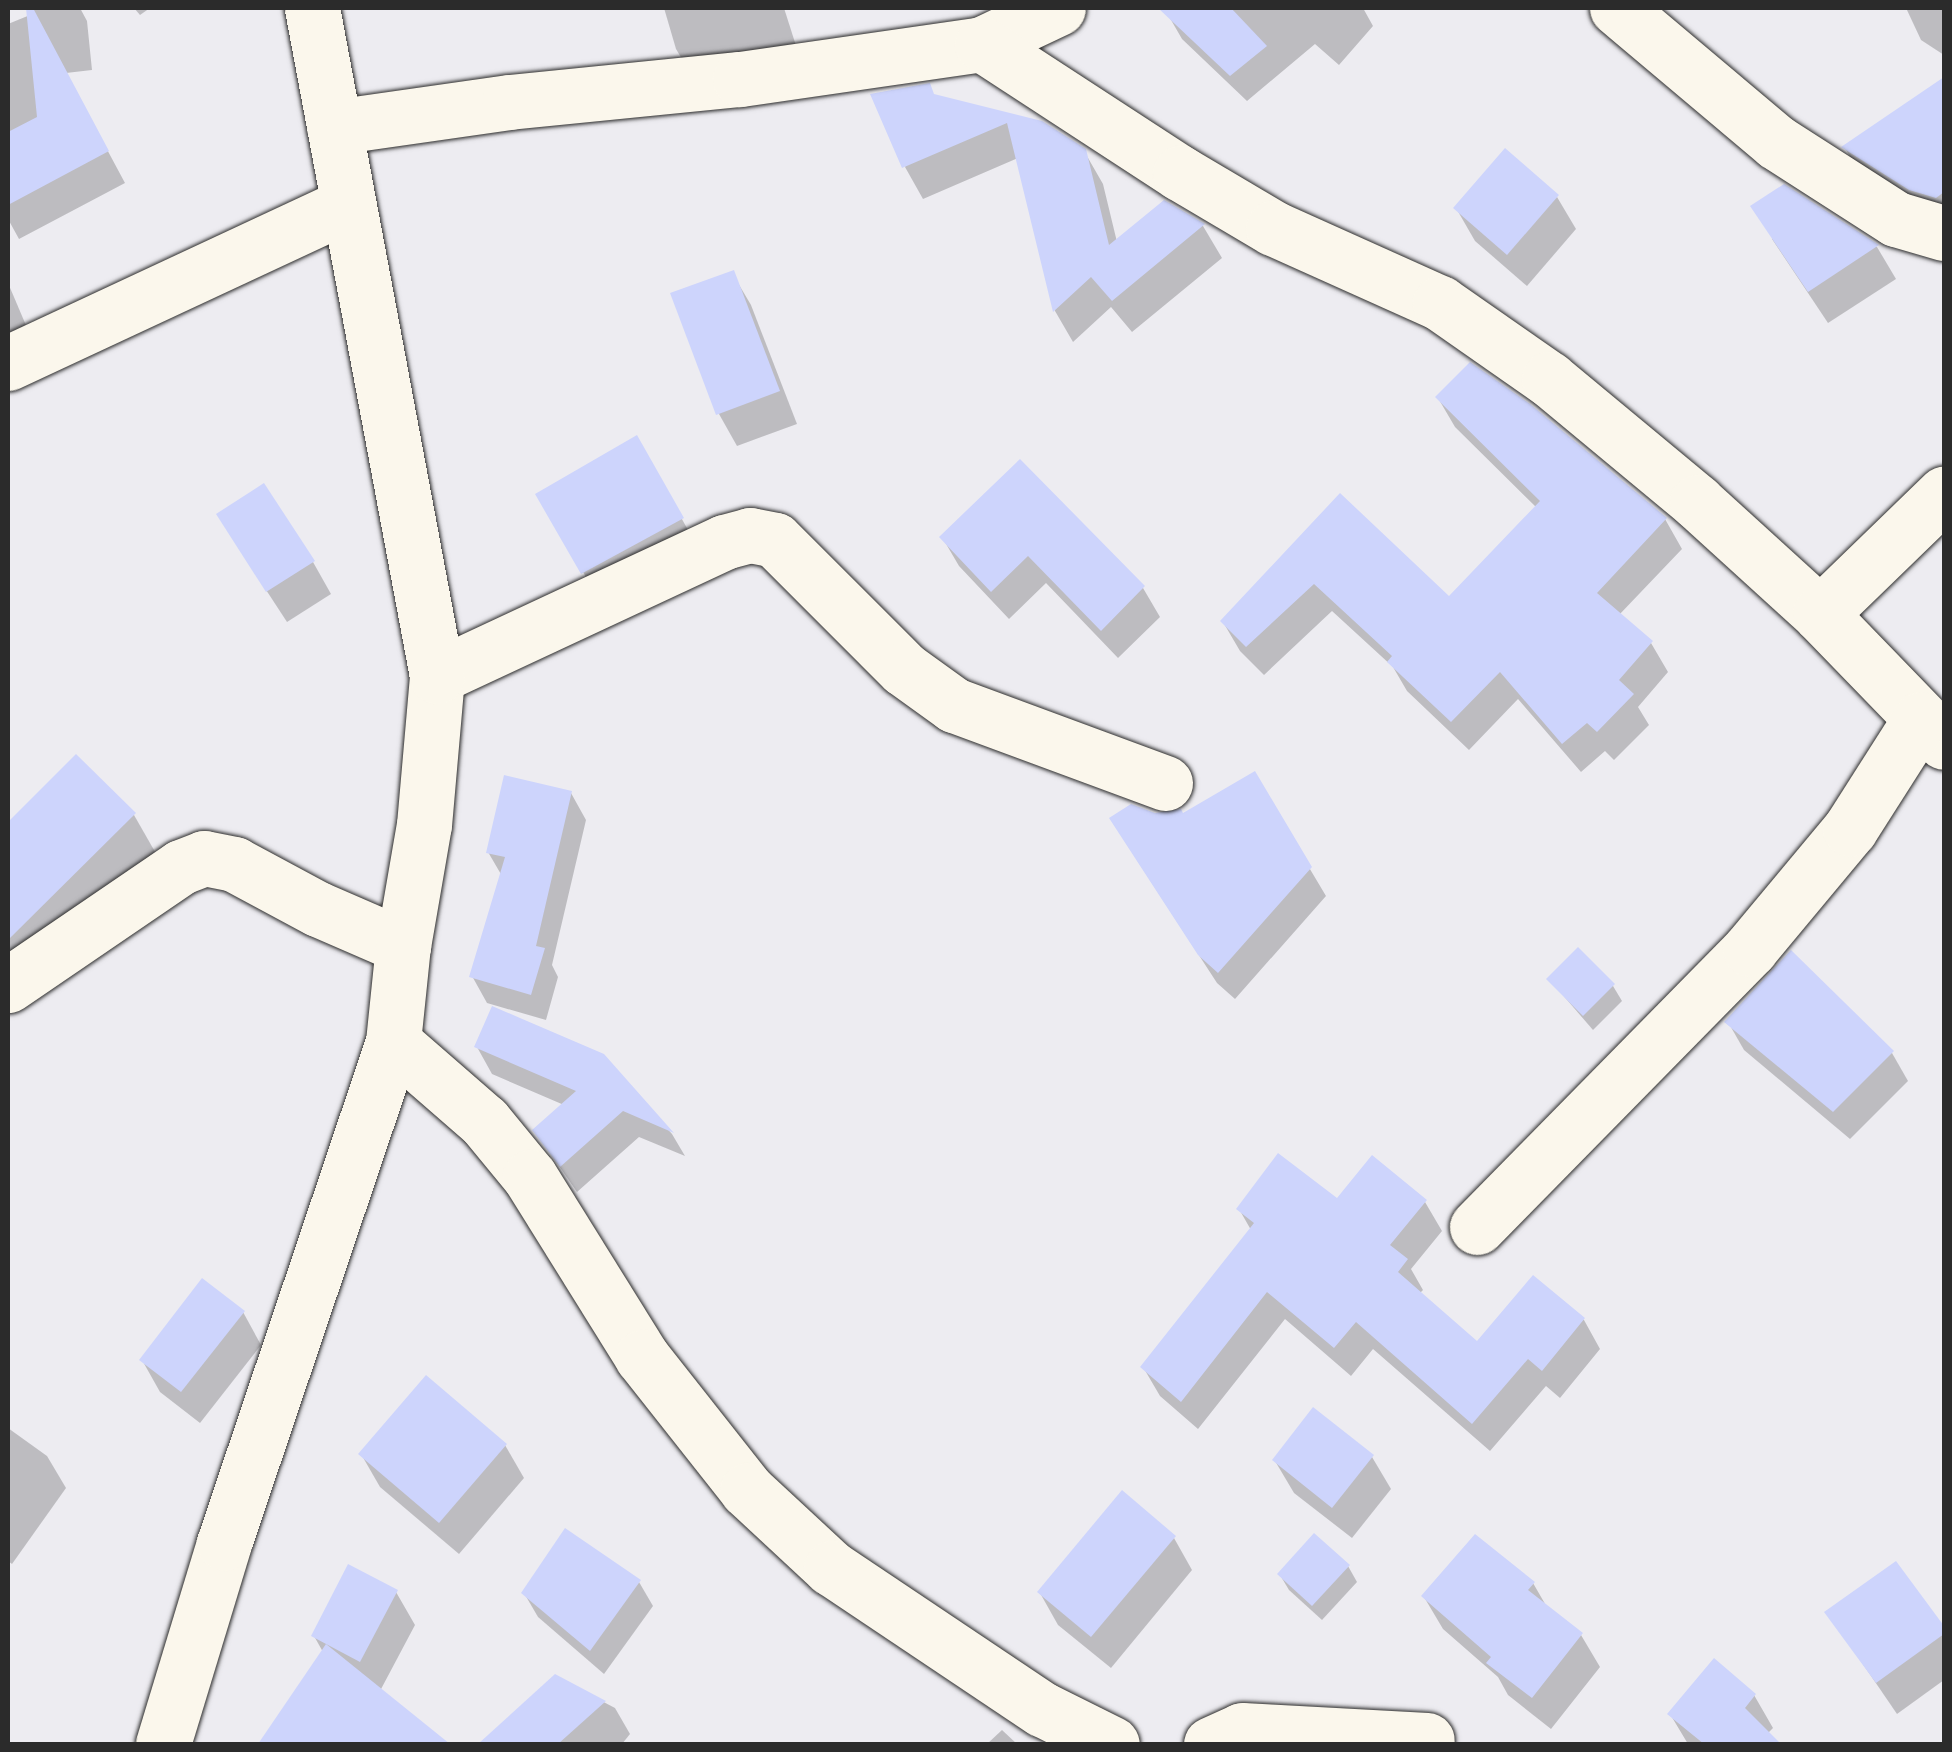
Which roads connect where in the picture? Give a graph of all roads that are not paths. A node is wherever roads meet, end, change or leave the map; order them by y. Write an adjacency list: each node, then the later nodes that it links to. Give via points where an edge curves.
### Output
1 (312, 8): 5 (street)
2 (1058, 8): 4 (street)
3 (1617, 8): 7 (street, via 1776,142 1896,219)
4 (982, 44): 5 (street); 10 (street, via 1273,228 1440,304 1549,379)
5 (334, 128): 6 (street)
6 (347, 206): 8 (street); 11 (street)
7 (1944, 233)
8 (8, 363)
9 (1944, 494): 10 (street)
10 (1820, 614): 12 (street)
11 (437, 676): 13 (street, via 750,535 776,540 904,669 954,705); 14 (street, via 424,825)
12 (1932, 731): 17 (street, via 1750,949)
13 (1165, 783)
14 (403, 946): 15 (street, via 234,864 204,858); 16 (street)
15 (8, 985)
16 (393, 1042): 19 (street); 20 (street, via 484,1121 530,1176 642,1357 746,1490 831,1568 1042,1709)
17 (1477, 1227)
18 (1427, 1740): 21 (street, via 1242,1730)
19 (163, 1744)
20 (1112, 1744)
21 (1211, 1744)

